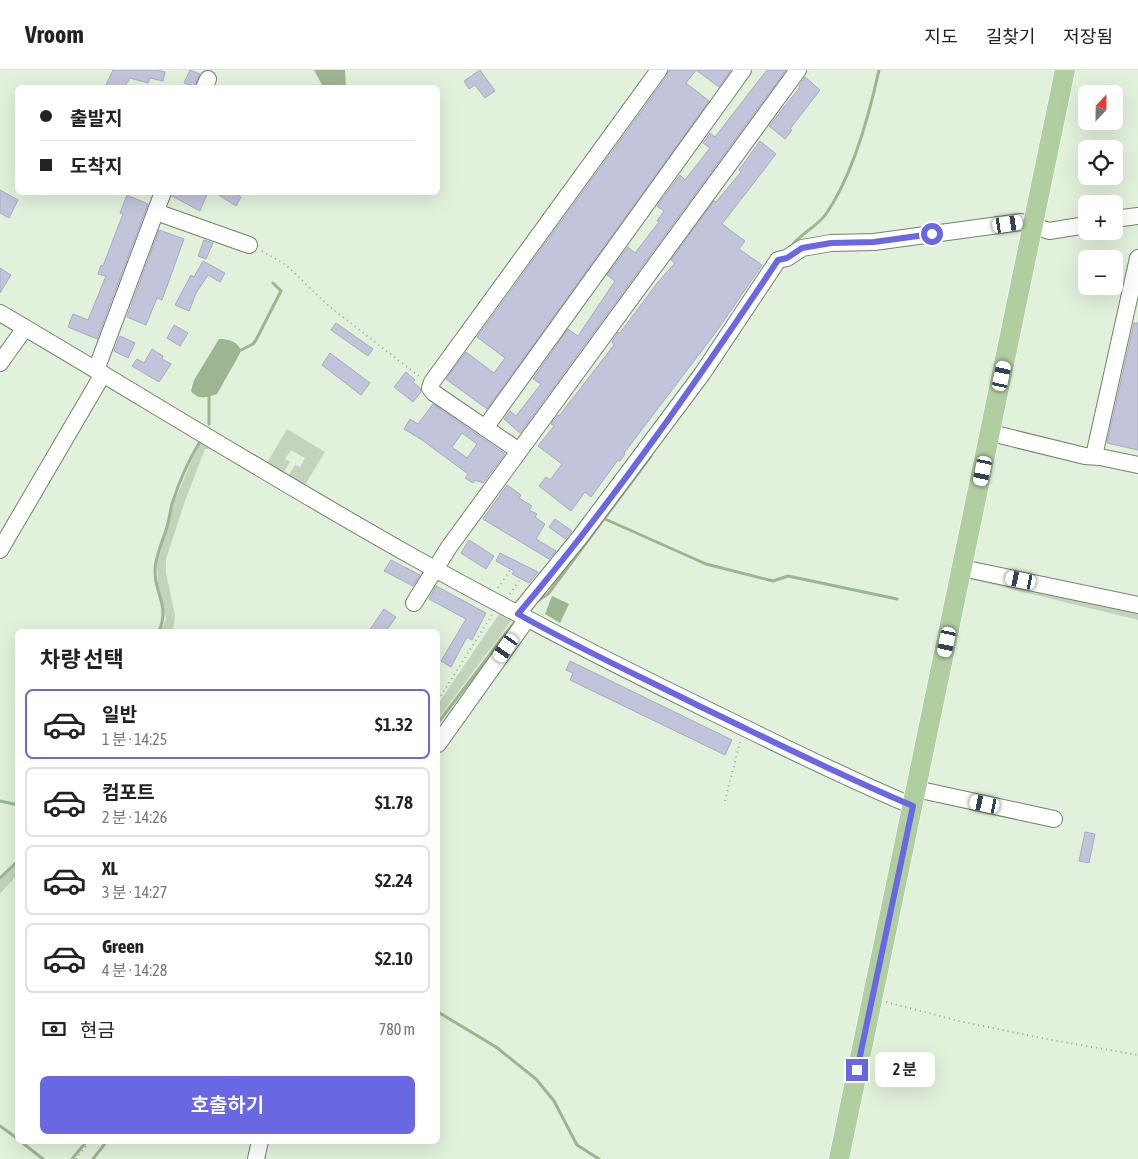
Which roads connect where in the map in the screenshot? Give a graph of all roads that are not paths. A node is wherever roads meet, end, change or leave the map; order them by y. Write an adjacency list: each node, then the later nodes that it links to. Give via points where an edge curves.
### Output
1 (659, 70): 18 (street, via 432,382 430,388 434,393)
2 (743, 70): 18 (street)
3 (798, 70): 20 (street)
4 (1065, 70): 9 (main road)
5 (162, 195): 6 (street)
6 (156, 212): 11 (street); 17 (street)
7 (1138, 216): 8 (street)
8 (1123, 218)
9 (1033, 225): 10 (street, via 1049,231); 19 (main road); 28 (street, via 1021,222 874,242 831,243 802,248 778,260 696,381)
10 (1078, 226)
11 (249, 245)
12 (1138, 258): 14 (street)
13 (0, 313): 15 (street)
14 (1131, 322): 21 (street)
15 (25, 328): 16 (street); 17 (street)
16 (0, 363)
17 (100, 372): 23 (street); 24 (street)
18 (485, 428): 20 (street)
19 (991, 433): 21 (street); 25 (main road)
20 (519, 451): 24 (street)
21 (1094, 456): 22 (street)
22 (1138, 465)
23 (0, 550)
24 (435, 568): 26 (street); 28 (street)
25 (962, 568): 27 (street); 30 (main road)
26 (414, 603)
27 (1138, 604)
28 (523, 616): 29 (street); 30 (street, via 870,788)
29 (440, 741)
30 (915, 798): 31 (street); 34 (main road)
31 (1054, 819)
32 (259, 1144): 33 (street)
33 (256, 1159)
34 (838, 1159)

